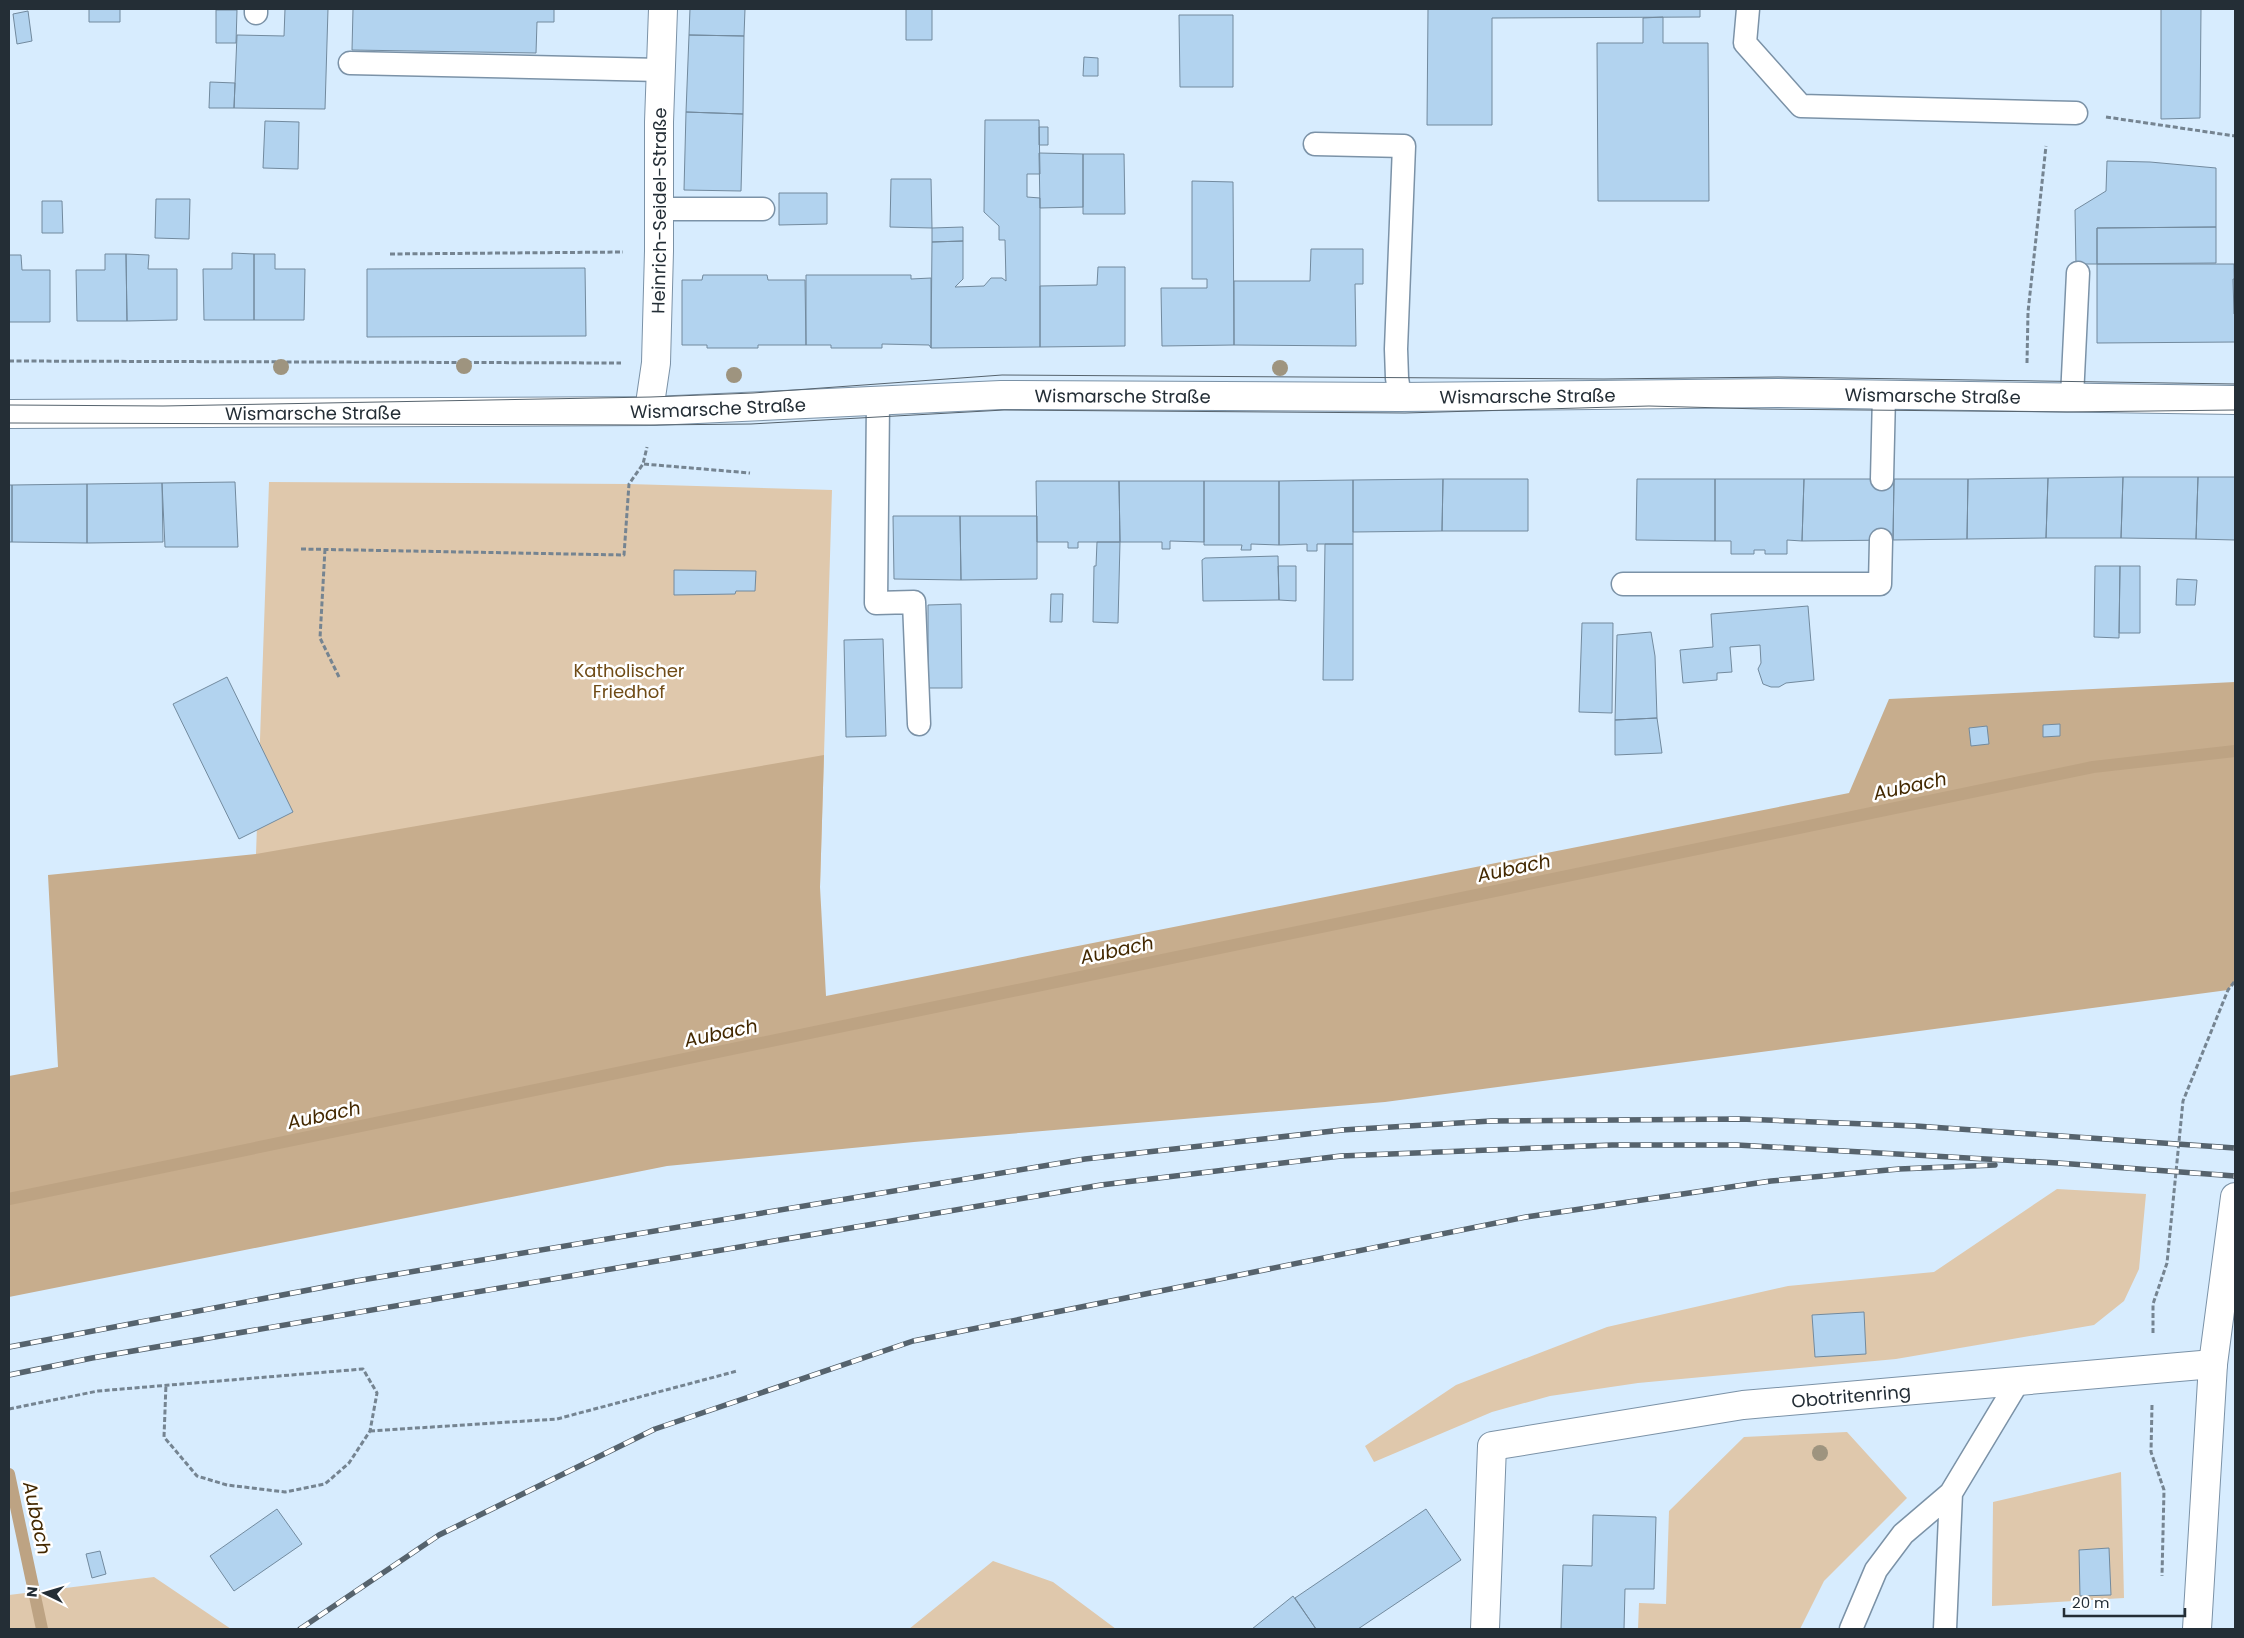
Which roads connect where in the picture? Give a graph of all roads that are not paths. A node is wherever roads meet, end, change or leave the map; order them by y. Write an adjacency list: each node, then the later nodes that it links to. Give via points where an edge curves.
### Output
1 (663, 9): 4 (main road, Heinrich-Seidel-Straße)
2 (1748, 9): 5 (lane, via 1745,43 1801,106)
3 (350, 63): 4 (lane)
4 (660, 70): 7 (main road, Heinrich-Seidel-Straße)
5 (2076, 113)
6 (1315, 144): 11 (lane, via 1404,146 1396,349)
7 (659, 209): 8 (lane); 15 (main road, Heinrich-Seidel-Straße)
8 (763, 209)
9 (2078, 273): 12 (lane)
10 (1884, 395): 11 (main road, Wismarsche Straße); 12 (main road, Wismarsche Straße); 17 (lane)
11 (1400, 397): 14 (main road, Wismarsche Straße, via 1001,395)
12 (2072, 397): 13 (main road, Wismarsche Straße)
13 (2235, 400)
14 (878, 402): 15 (main road, Wismarsche Straße); 20 (lane, via 876,603 914,602)
15 (653, 411): 16 (main road, Wismarsche Straße)
16 (9, 414)
17 (1882, 479)
18 (1882, 540): 19 (lane, via 1880,584)
19 (1623, 584)
20 (918, 724)
21 (2235, 1197): 22 (main road)
22 (2213, 1364): 23 (main road, Obotritenring); 28 (main road)
23 (2019, 1380): 24 (lane); 25 (main road, Obotritenring, via 1743,1405 1492,1446)
24 (1951, 1494): 26 (lane, via 1903,1534 1876,1570); 27 (lane)
25 (1485, 1629)
26 (1851, 1629)
27 (1945, 1629)
28 (2197, 1629)

